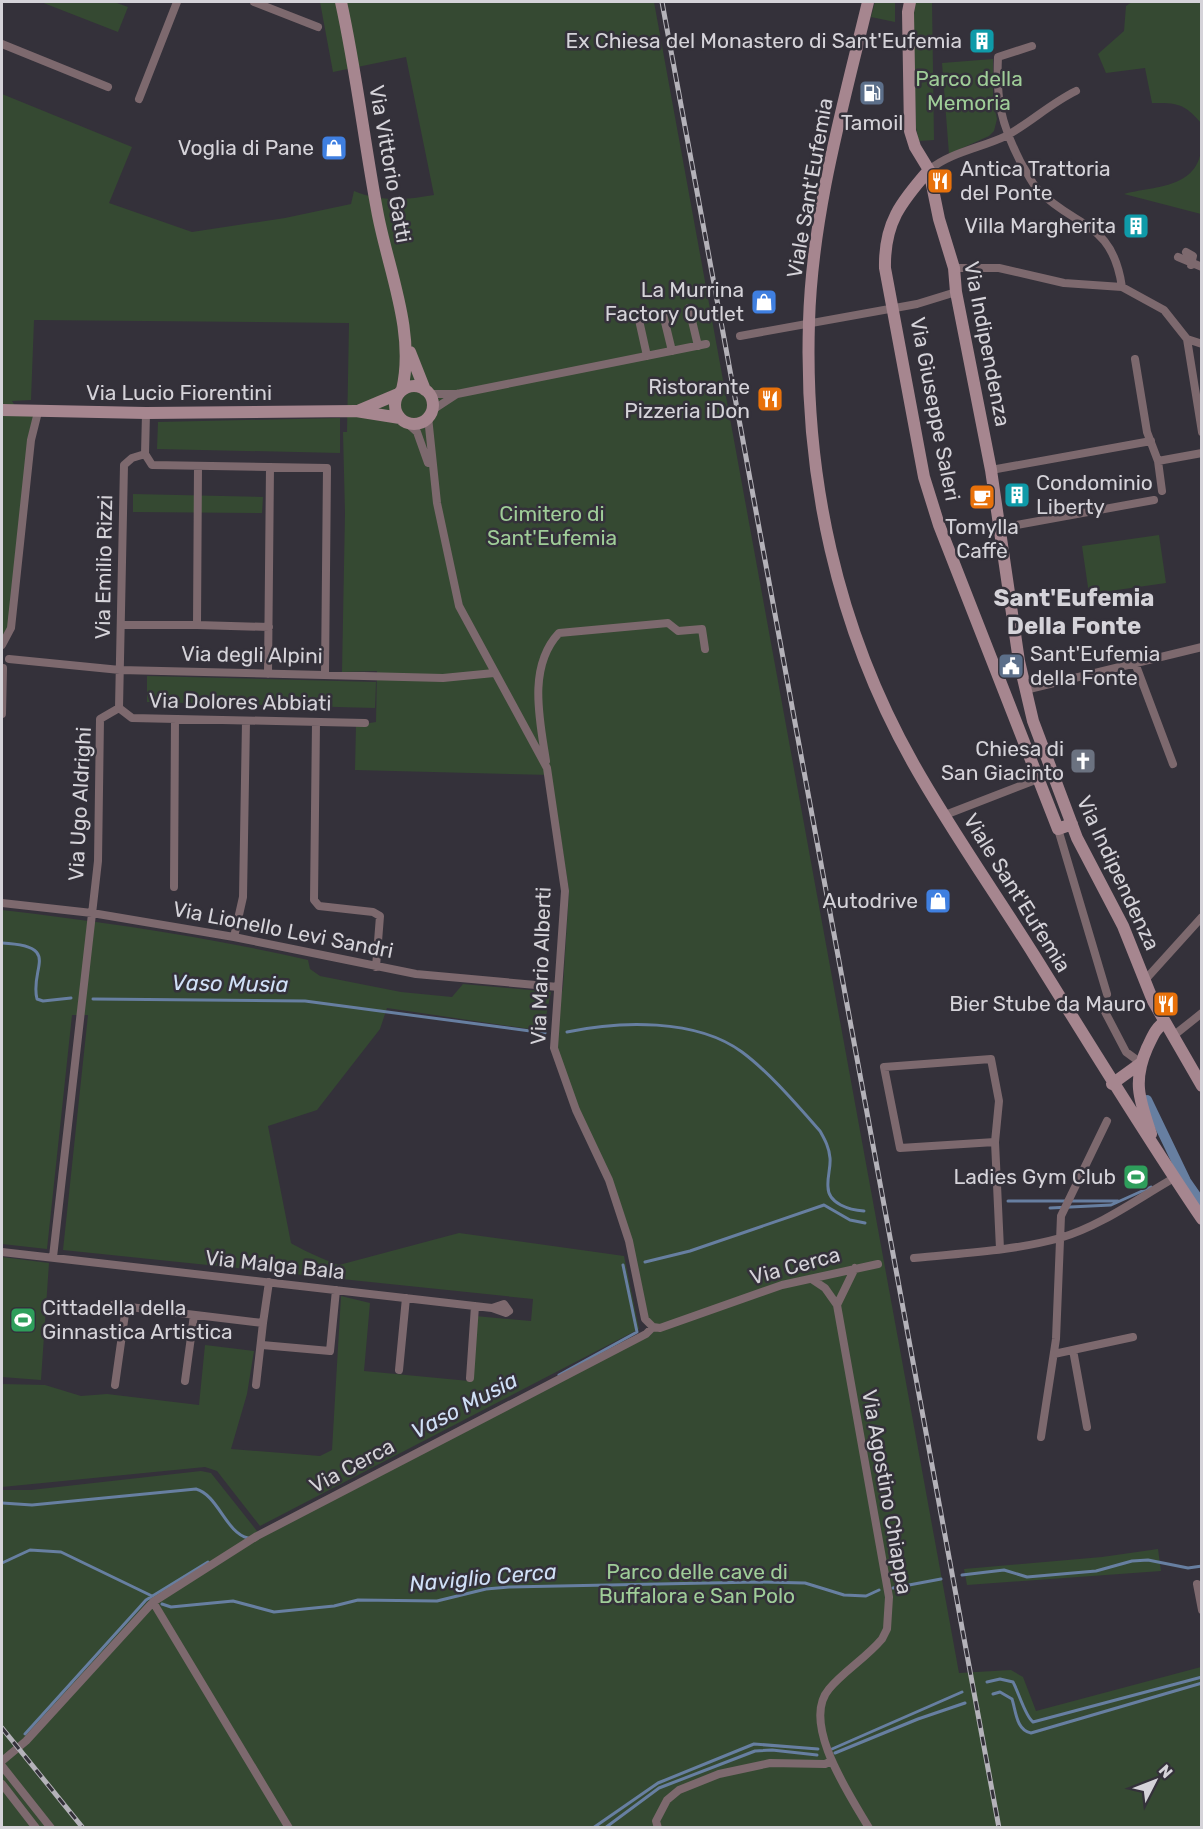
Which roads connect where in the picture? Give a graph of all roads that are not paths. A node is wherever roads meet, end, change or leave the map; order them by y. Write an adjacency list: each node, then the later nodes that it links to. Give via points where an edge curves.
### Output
1 (177, 2): 11 (street)
2 (254, 2): 6 (street)
3 (868, 2): 25 (street, Viale Sant'Eufemia, via 817,236)
4 (910, 2): 13 (street, Via Indipendenza, via 910,131)
5 (341, 3): 26 (street, Via Vittorio Gatti, via 378,217)
6 (318, 27)
7 (2, 44): 9 (street)
8 (1032, 46): 12 (street, via 998,56 998,93)
9 (108, 87)
10 (1076, 91): 12 (street)
11 (139, 99)
12 (1006, 136): 13 (street, via 939,161); 19 (street, via 1040,192 1102,237 1113,255)
13 (929, 170): 18 (street, Via Indipendenza); 21 (street, Via Giuseppe Saleri, via 899,206 887,236 885,268)
14 (1186, 252): 16 (street, via 1193,256)
15 (1178, 257): 16 (street)
16 (1191, 265): 17 (street)
17 (1202, 267)
18 (954, 268): 19 (street, via 999,268 1064,283); 20 (street, Via Indipendenza)
19 (1122, 288): 28 (street, via 1164,310)
20 (956, 292): 21 (street); 49 (street, Via Indipendenza)
21 (895, 307): 25 (street); 75 (street, Via Giuseppe Saleri, via 924,477 939,525)
22 (689, 308): 30 (street, via 702,345)
23 (663, 314): 30 (street)
24 (639, 320): 31 (street)
25 (809, 324): 27 (street); 79 (street, Viale Sant'Eufemia, via 814,469 845,604 882,701)
26 (403, 331): 33 (street, Via Vittorio Gatti, via 406,370); 34 (street, Via Vittorio Gatti)
27 (740, 336)
28 (1187, 339): 29 (street); 42 (street)
29 (1202, 344)
30 (672, 351): 31 (street)
31 (646, 356): 35 (street)
32 (1135, 359): 43 (street)
33 (400, 392): 34 (street, via 413,386); 37 (street, Via Lucio Fiorentini); 41 (street, via 395,406)
34 (427, 392): 35 (street); 40 (street)
35 (457, 394): 40 (street)
36 (2, 410): 38 (street, Via Lucio Fiorentini)
37 (356, 411): 39 (street, Via Lucio Fiorentini); 41 (street, Via Lucio Fiorentini)
38 (38, 412): 39 (street, Via Lucio Fiorentini); 57 (street, via 10,628)
39 (146, 413): 45 (street)
40 (430, 414): 41 (street, via 417,423); 50 (street, Via Mario Alberti)
41 (402, 419): 50 (street, Via Mario Alberti, via 419,436)
42 (1202, 432)
43 (1151, 441): 46 (street); 49 (street)
44 (1202, 453): 46 (street)
45 (145, 454): 47 (street, via 152,465); 54 (street, Via Emilio Rizzi, via 124,465)
46 (1158, 461): 51 (street)
47 (198, 466): 48 (street); 55 (street)
48 (270, 467): 56 (street); 66 (street, via 327,468)
49 (991, 470): 53 (street, Via Indipendenza)
50 (432, 475): 64 (street, Via Mario Alberti, via 459,606)
51 (1162, 491)
52 (1154, 500): 53 (street)
53 (1000, 528): 67 (street, Via Indipendenza)
54 (121, 625): 55 (street); 63 (street, Via Emilio Rizzi)
55 (197, 625): 56 (street)
56 (269, 627): 65 (street)
57 (2, 645): 60 (street)
58 (1202, 647): 61 (street)
59 (705, 649): 77 (street, Via Mario Alberti, via 702,629 678,631 668,623 559,633 543,666 537,701)
60 (9, 660): 62 (street); 63 (street, Via degli Alpini)
61 (1135, 663): 67 (street); 76 (street)
62 (2, 668): 69 (street)
63 (120, 670): 65 (street, Via degli Alpini); 68 (street, Via Ugo Aldrighi)
64 (494, 673): 66 (street, Via degli Alpini, via 443,678); 77 (street, Via Mario Alberti)
65 (268, 674): 66 (street, Via degli Alpini)
66 (325, 674)
67 (1025, 690): 72 (street, Via Indipendenza)
68 (119, 708): 70 (street, Via Dolores Abbiati, via 132,718); 84 (street, Via Ugo Aldrighi, via 100,719 98,861)
69 (2, 714)
70 (175, 719): 71 (street, Via Dolores Abbiati); 82 (street)
71 (246, 721): 73 (street, Via Dolores Abbiati); 86 (street, via 243,897)
72 (1033, 721): 75 (street); 80 (street, Via Indipendenza)
73 (316, 722): 74 (street, Via Dolores Abbiati); 87 (street, via 314,900 319,906 380,916)
74 (365, 723)
75 (1019, 727): 78 (street, Via Giuseppe Saleri)
76 (1173, 764)
77 (547, 768): 89 (street, Via Mario Alberti, via 565,891)
78 (1038, 779): 79 (street); 81 (street, Via Giuseppe Saleri)
79 (945, 815): 96 (street, Viale Sant'Eufemia)
80 (1072, 824): 81 (street); 88 (street, Via Indipendenza)
81 (1058, 829): 90 (street, Via Giuseppe Saleri)
82 (174, 887)
83 (2, 903): 84 (street, Via Lionello Levi Sandri)
84 (92, 913): 86 (street, Via Lionello Levi Sandri); 106 (street)
85 (1202, 917): 88 (street)
86 (234, 938): 87 (street, Via Lionello Levi Sandri)
87 (376, 967): 89 (street, Via Lionello Levi Sandri)
88 (1145, 980): 93 (street, Via Indipendenza)
89 (558, 987): 121 (street, Via Mario Alberti, via 554,1048 558,1065 609,1180 629,1241 645,1318)
90 (1107, 994)
91 (1104, 1008): 95 (street, via 1126,1052)
92 (1202, 1013): 94 (street)
93 (1165, 1022): 94 (street, Via Indipendenza); 95 (street, via 1153,1034)
94 (1173, 1036): 97 (street, Via Indipendenza)
95 (1141, 1063): 96 (street); 100 (street, via 1137,1085)
96 (1112, 1084): 100 (street, Viale Sant'Eufemia)
97 (1202, 1086)
98 (1107, 1121): 103 (street, via 1061,1216)
99 (995, 1142): 99 (street, via 999,1101 991,1059 884,1068 900,1148); 104 (street)
100 (1158, 1153): 101 (street, Viale Sant'Eufemia)
101 (1174, 1178): 102 (street, Viale Sant'Eufemia); 103 (street, via 1104,1219)
102 (1202, 1219)
103 (1061, 1237): 104 (street); 125 (street)
104 (1000, 1249): 107 (street)
105 (2, 1252): 106 (street, Via Malga Bala)
106 (53, 1257): 111 (street, Via Malga Bala)
107 (914, 1258)
108 (878, 1264): 109 (street, Via Cerca)
109 (855, 1268): 110 (street, Via Cerca); 115 (street)
110 (813, 1280): 115 (street, via 825,1288); 121 (street, Via Cerca, via 782,1285 660,1328)
111 (269, 1282): 112 (street, Via Malga Bala); 120 (street)
112 (336, 1290): 113 (street, Via Malga Bala); 123 (street, via 330,1352)
113 (406, 1298): 116 (street, Via Malga Bala); 126 (street)
114 (113, 1305): 117 (street)
115 (837, 1305): 137 (street, Via Agostino Chiappa, via 889,1597 882,1639 829,1689 820,1703 820,1724)
116 (476, 1306): 118 (street, Via Malga Bala); 127 (street)
117 (126, 1307): 119 (street); 129 (street)
118 (492, 1308)
119 (194, 1315): 120 (street); 128 (street)
120 (263, 1323): 123 (street)
121 (653, 1327): 134 (street, Via Cerca, via 257,1536)
122 (1133, 1337): 124 (street)
123 (262, 1345): 130 (street)
124 (1073, 1350): 125 (street); 131 (street)
125 (1054, 1354): 132 (street)
126 (399, 1370)
127 (470, 1377)
128 (185, 1381)
129 (115, 1385)
130 (256, 1385)
131 (1087, 1427)
132 (1041, 1437)
133 (1197, 1584): 135 (street)
134 (153, 1602): 136 (street, Via Cerca, via 26,1741); 142 (street)
135 (1202, 1610)
136 (2, 1761)
137 (832, 1761): 143 (street, via 770,1763 719,1774 679,1790 667,1800 656,1821); 144 (street, Via Agostino Chiappa)
138 (2, 1766): 141 (street)
139 (2, 1784): 140 (street)
140 (36, 1827)
141 (51, 1827)
142 (289, 1827)
143 (658, 1827)
144 (869, 1827)

